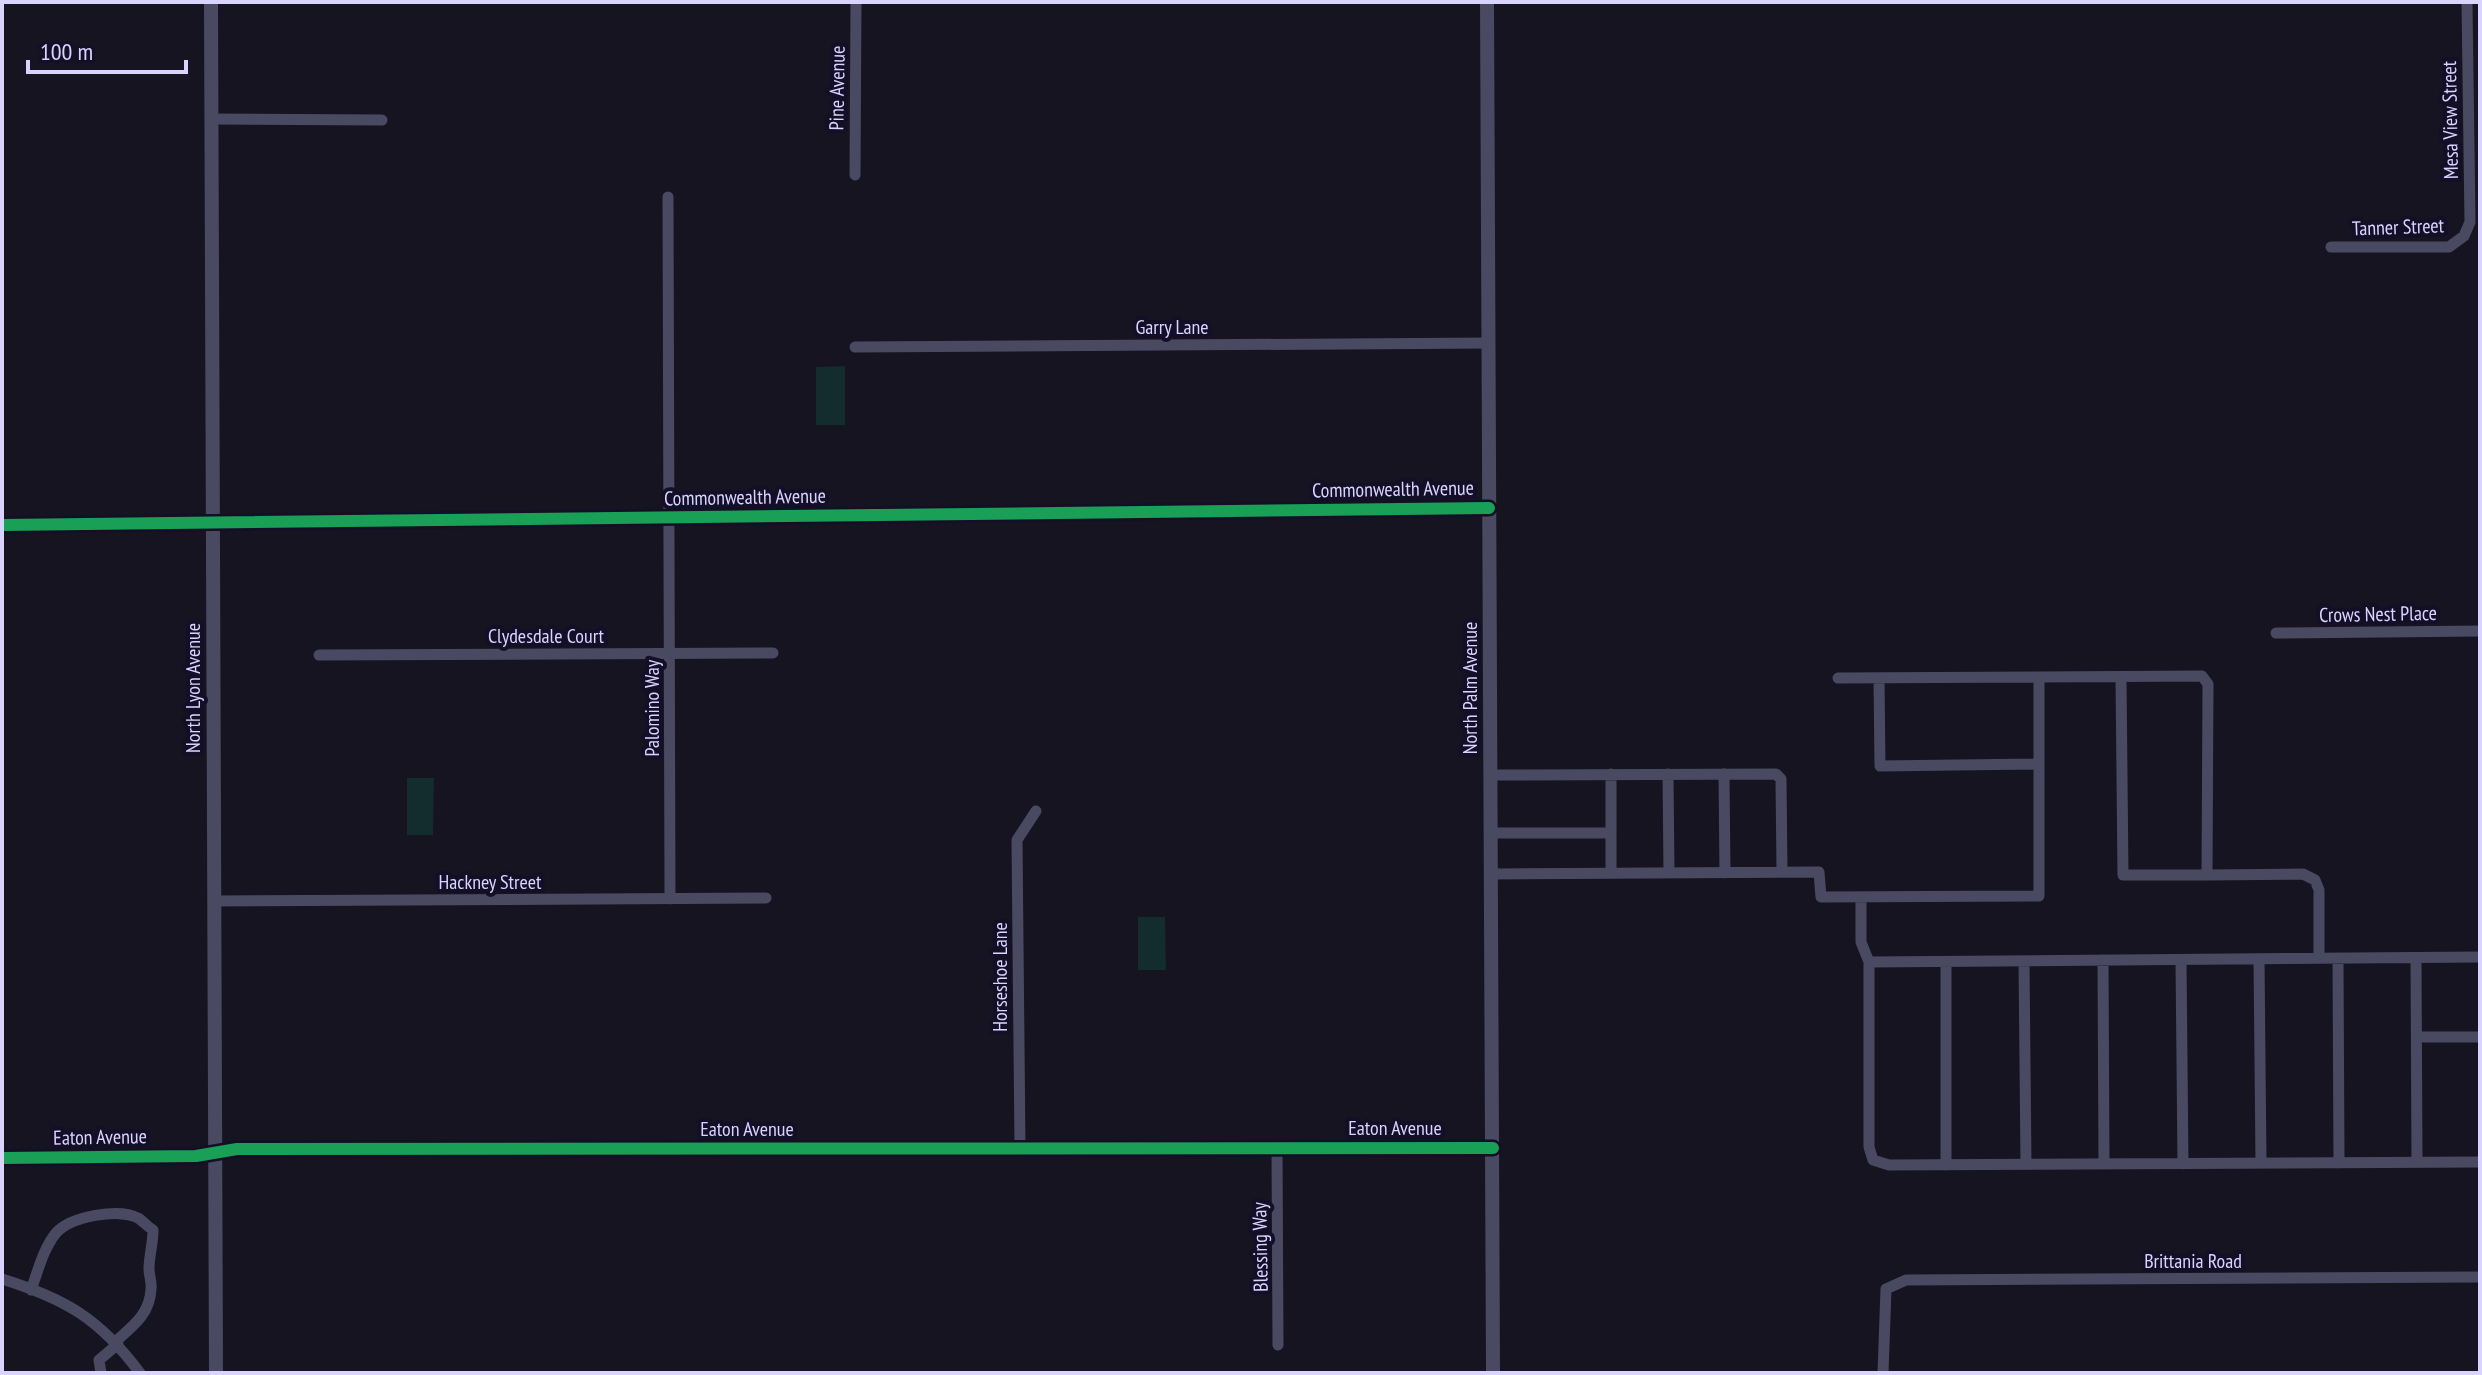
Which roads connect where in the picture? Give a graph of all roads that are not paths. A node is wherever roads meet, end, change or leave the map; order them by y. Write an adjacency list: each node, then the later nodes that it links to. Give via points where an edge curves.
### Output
1 (211, 2): 5 (street, North Lyon Avenue)
2 (856, 2): 7 (street, Pine Avenue)
3 (1487, 2): 11 (street, North Palm Avenue)
4 (2467, 2): 9 (street, Mesa View Street, via 2470,222)
5 (211, 119): 6 (street); 15 (street, North Lyon Avenue)
6 (382, 120)
7 (855, 175)
8 (668, 197): 14 (street, Palomino Way)
9 (2464, 236): 10 (street, Tanner Street, via 2449,247)
10 (2331, 247)
11 (1489, 343): 12 (street, Garry Lane); 13 (street, North Palm Avenue)
12 (855, 347)
13 (1489, 508): 14 (street, Commonwealth Avenue); 30 (street, North Palm Avenue)
14 (670, 518): 15 (street, Commonwealth Avenue); 20 (street, Palomino Way)
15 (212, 524): 16 (street, Commonwealth Avenue); 43 (street, North Lyon Avenue)
16 (2, 525)
17 (2480, 631): 18 (street, Crows Nest Place)
18 (2276, 633)
19 (773, 653): 20 (street, Clydesdale Court)
20 (670, 654): 21 (street, Clydesdale Court); 42 (street, Palomino Way)
21 (319, 655)
22 (2039, 677): 23 (street); 25 (street); 26 (street)
23 (2121, 677): 39 (street, via 2202,676 2208,684); 39 (street, via 2123,875)
24 (1838, 678): 25 (street)
25 (1879, 678): 26 (street, via 1880,766)
26 (2039, 764): 40 (street, via 2039,896)
27 (1611, 774): 28 (street); 30 (street); 33 (street)
28 (1668, 774): 29 (street); 36 (street)
29 (1724, 774): 34 (street, via 1776,774 1781,779); 37 (street)
30 (1491, 775): 32 (street, North Palm Avenue)
31 (1036, 811): 56 (street, Horseshoe Lane, via 1017,840)
32 (1491, 833): 33 (street); 38 (street, North Palm Avenue)
33 (1611, 833): 35 (street)
34 (1782, 872): 37 (street); 40 (street, via 1819,872 1821,897)
35 (1611, 873): 36 (street); 38 (street)
36 (1669, 873): 37 (street)
37 (1725, 873)
38 (1492, 874): 58 (street, North Palm Avenue)
39 (2207, 875): 45 (street, via 2303,874 2315,880)
40 (1861, 897): 52 (street, via 1861,942)
41 (766, 898): 42 (street, Hackney Street)
42 (670, 899): 43 (street, Hackney Street)
43 (214, 901): 59 (street, North Lyon Avenue)
44 (2480, 957): 47 (street)
45 (2319, 958): 46 (street); 48 (street)
46 (2338, 958): 47 (street); 64 (street)
47 (2416, 958): 54 (street)
48 (2259, 959): 50 (street); 63 (street)
49 (2103, 960): 50 (street); 51 (street); 66 (street)
50 (2181, 960): 67 (street)
51 (2024, 961): 53 (street); 65 (street)
52 (1869, 962): 53 (street); 68 (street, via 1873,1160)
53 (1946, 962): 68 (street)
54 (2417, 1037): 55 (street); 61 (street)
55 (2480, 1037)
56 (1020, 1148): 57 (street, Eaton Avenue); 59 (street, Eaton Avenue)
57 (1277, 1148): 58 (street, Eaton Avenue); 73 (street, Blessing Way)
58 (1493, 1148): 77 (street, North Palm Avenue)
59 (215, 1153): 60 (street, Eaton Avenue); 76 (street, North Lyon Avenue)
60 (2, 1158)
61 (2417, 1162): 62 (street); 64 (street)
62 (2480, 1162)
63 (2261, 1163): 64 (street); 67 (street)
64 (2339, 1163)
65 (2026, 1164): 66 (street); 68 (street)
66 (2104, 1164): 67 (street)
67 (2183, 1164)
68 (1946, 1165)
69 (2480, 1277): 78 (street, Brittania Road, via 1906,1280 1886,1289)
70 (2, 1279): 71 (street)
71 (31, 1290): 72 (street, via 72,1306); 72 (street, via 58,1230 101,1214 139,1219 153,1230 148,1306)
72 (117, 1343): 74 (street, via 99,1360); 75 (street)
73 (1278, 1345)
74 (101, 1373)
75 (140, 1373)
76 (216, 1373)
77 (1493, 1373)
78 (1883, 1373)

